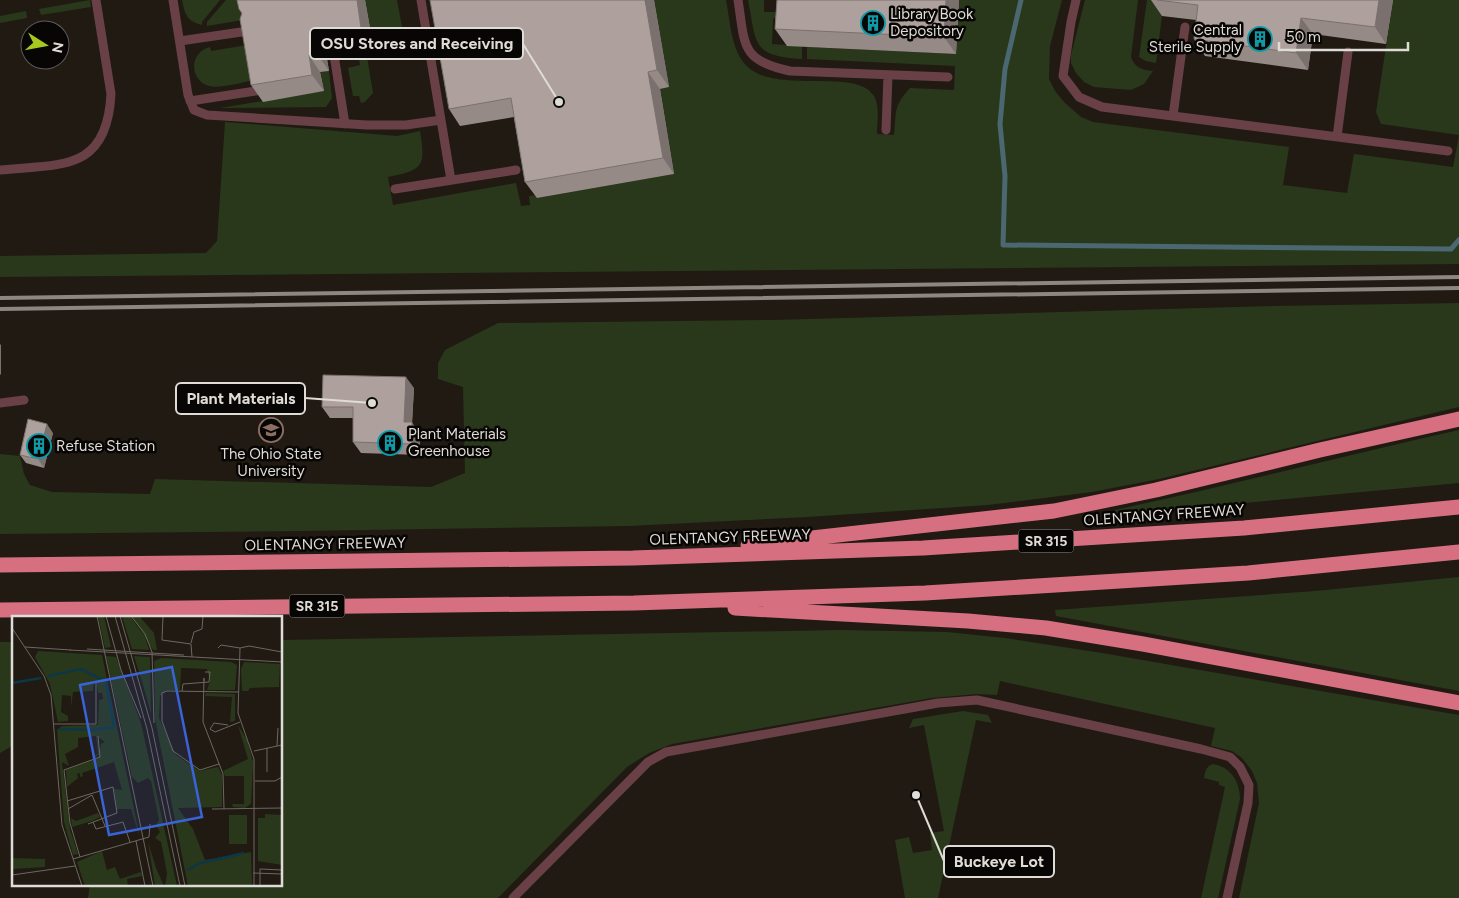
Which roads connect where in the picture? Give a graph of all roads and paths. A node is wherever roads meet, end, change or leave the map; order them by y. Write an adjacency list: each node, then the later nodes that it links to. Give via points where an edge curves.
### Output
1 (96, 0): 21 (lane, via 111,94 106,126 100,139 93,150 65,163)
2 (174, 0): 8 (lane)
3 (421, 0): 16 (lane)
4 (738, 0): 11 (lane, via 744,39 750,52 765,65 790,71)
5 (1076, 0): 15 (lane, via 1063,76 1078,97 1102,108)
6 (1184, 28): 15 (lane)
7 (248, 31): 8 (lane)
8 (180, 41): 14 (lane)
9 (1348, 52): 19 (lane)
10 (334, 56): 17 (lane)
11 (888, 75): 12 (lane); 18 (lane)
12 (948, 77)
13 (256, 91): 14 (lane)
14 (190, 100): 17 (lane, via 194,110 207,116)
15 (1172, 116): 19 (lane)
16 (441, 120): 17 (lane, via 406,124); 23 (lane)
17 (345, 124)
18 (886, 130)
19 (1337, 137): 20 (lane)
20 (1448, 151)
21 (0, 170)
22 (516, 170): 23 (lane)
23 (452, 180): 24 (lane)
24 (395, 189)
25 (24, 400): 26 (lane)
26 (0, 403)
27 (1459, 419): 30 (highway, via 1054,511)
28 (1459, 507): 30 (highway, OLENTANGY FREEWAY / SR 315, via 1244,528 923,548)
29 (1459, 552): 32 (highway, SR 315, via 1248,573 925,594)
30 (633, 558): 31 (highway, OLENTANGY FREEWAY / SR 315)
31 (0, 565)
32 (634, 603): 33 (highway, SR 315); 34 (highway, via 1046,628)
33 (0, 610)
34 (1459, 703)
35 (513, 898): 36 (lane, via 648,762 666,752 938,703 977,700 1230,757 1240,767 1249,785)
36 (1227, 898)

